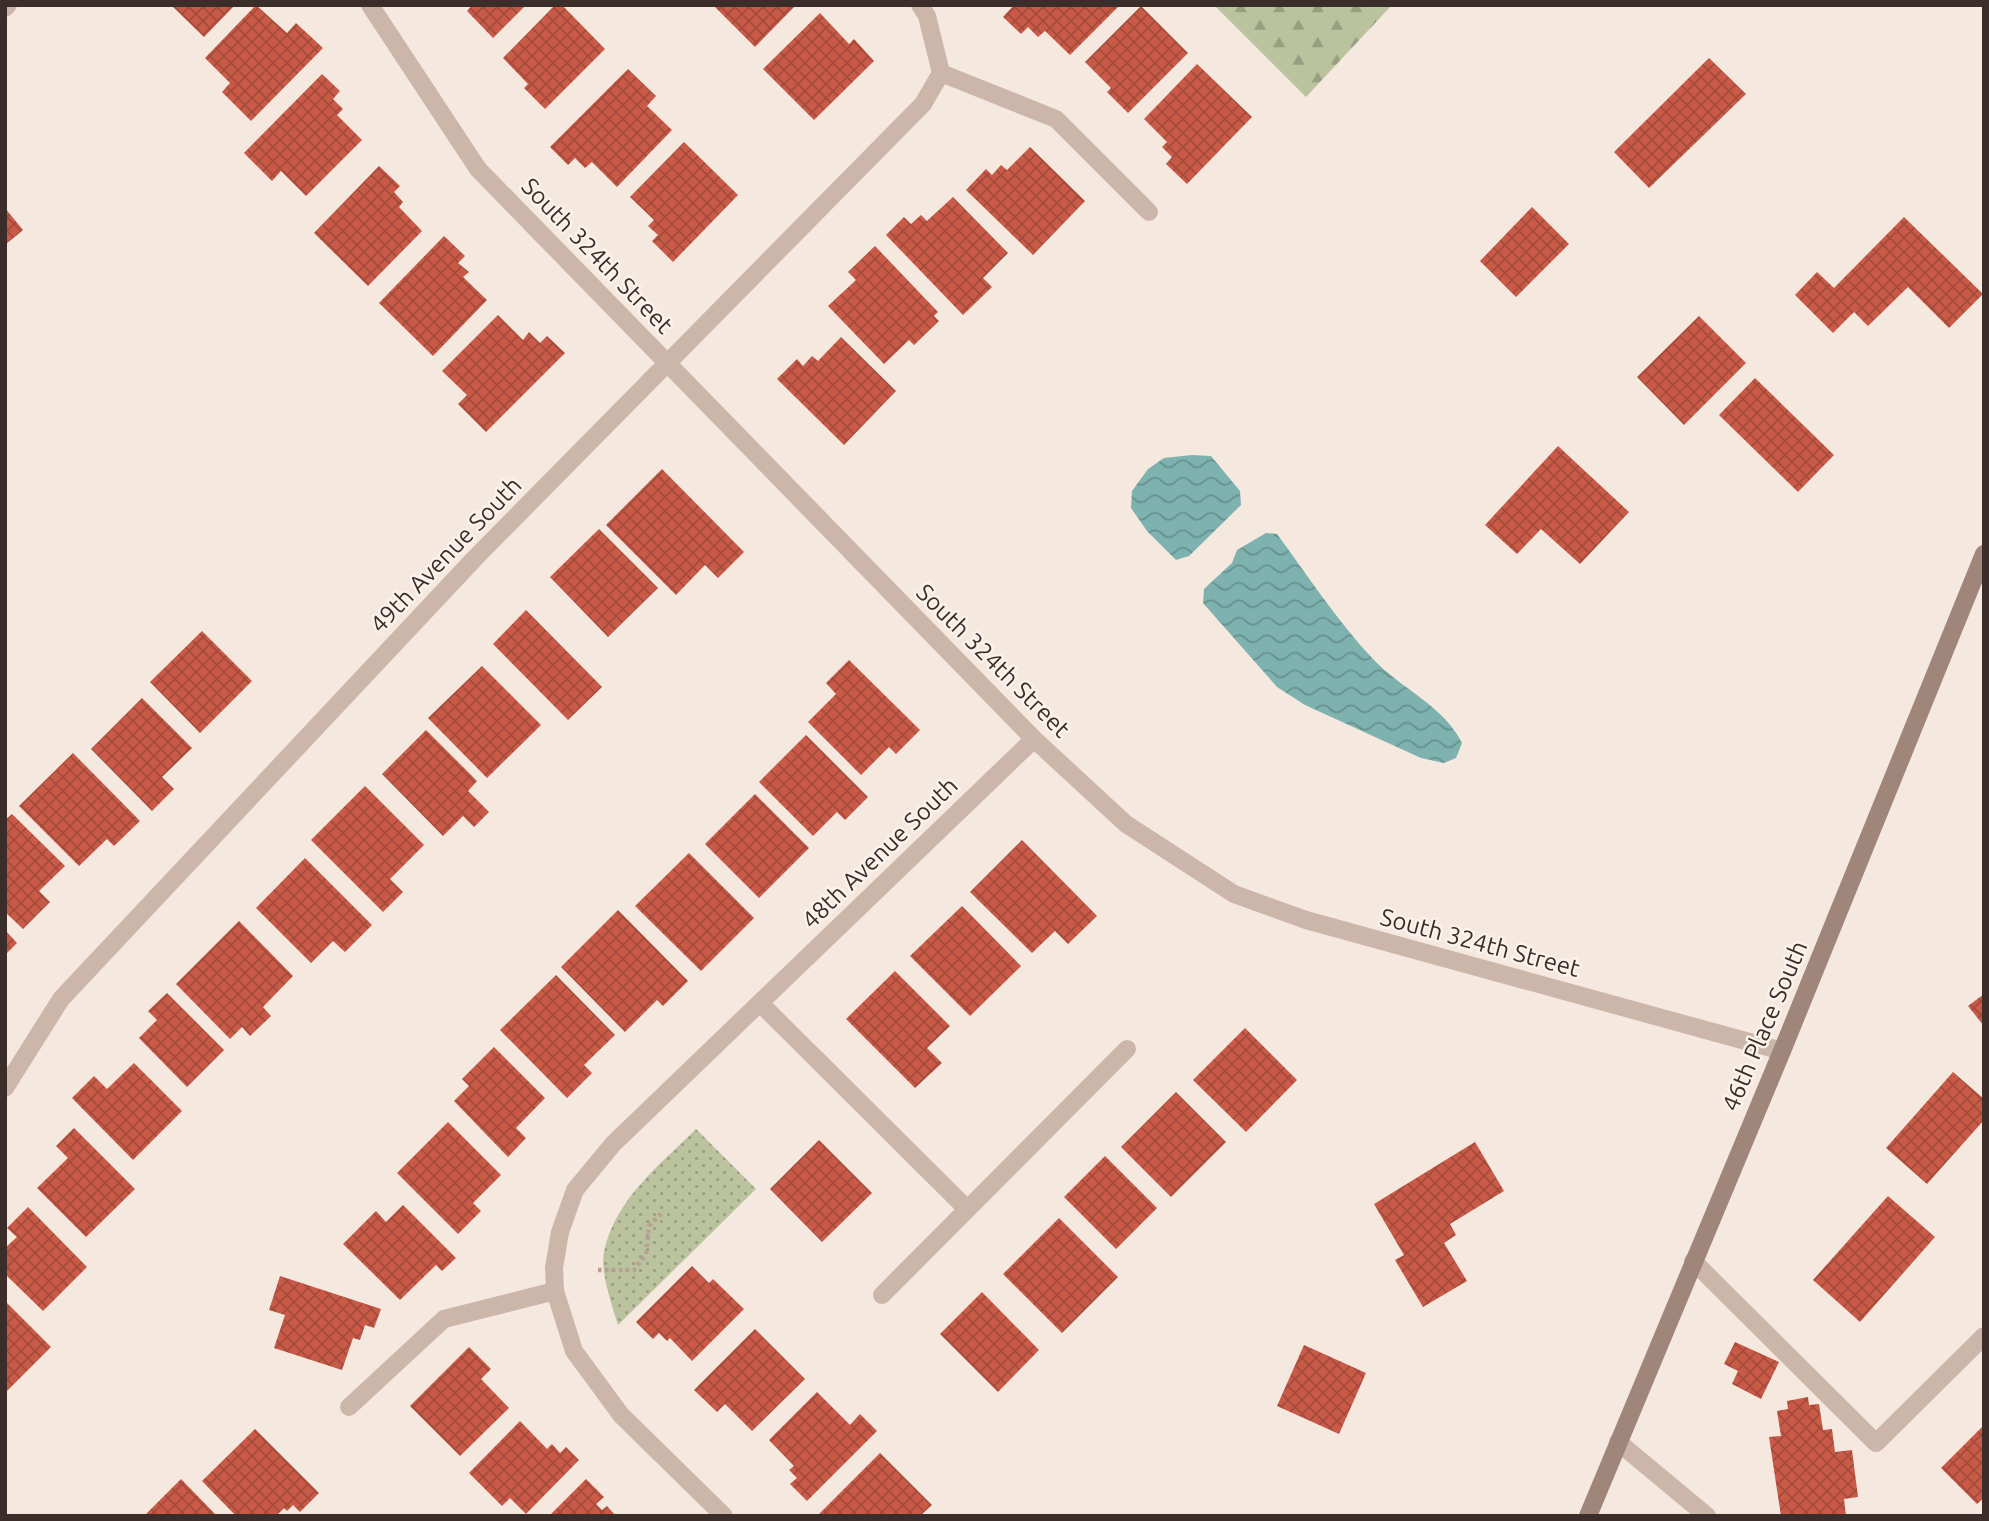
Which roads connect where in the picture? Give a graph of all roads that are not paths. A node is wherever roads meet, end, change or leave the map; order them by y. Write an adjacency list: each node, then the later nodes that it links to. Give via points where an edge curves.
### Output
1 (370, 5): 5 (street, South 324th Street, via 478,169)
2 (920, 5): 3 (street)
3 (941, 73): 4 (street, via 1056,119); 5 (street, 49th Avenue South, via 923,104)
4 (1149, 212)
5 (667, 363): 7 (street, South 324th Street); 11 (street, 49th Avenue South, via 476,557 61,999)
6 (1984, 554): 10 (street, 46th Place South)
7 (1034, 739): 8 (street, 48th Avenue South); 10 (street, South 324th Street, via 1126,824 1234,894 1306,920)
8 (760, 1003): 12 (street); 14 (street, 48th Avenue South, via 613,1144 575,1190 560,1232)
9 (1127, 1049): 12 (street)
10 (1782, 1051): 13 (street, 46th Place South)
11 (5, 1088)
12 (967, 1209): 15 (street)
13 (1693, 1261): 16 (street, via 1876,1443); 18 (street, 46th Place South)
14 (555, 1292): 17 (street, via 444,1319); 19 (street, 48th Avenue South, via 574,1351 621,1415)
15 (881, 1295)
16 (1984, 1336)
17 (349, 1407)
18 (1618, 1442): 20 (street, 46th Place South); 21 (street)
19 (724, 1516)
20 (1588, 1516)
21 (1707, 1516)

